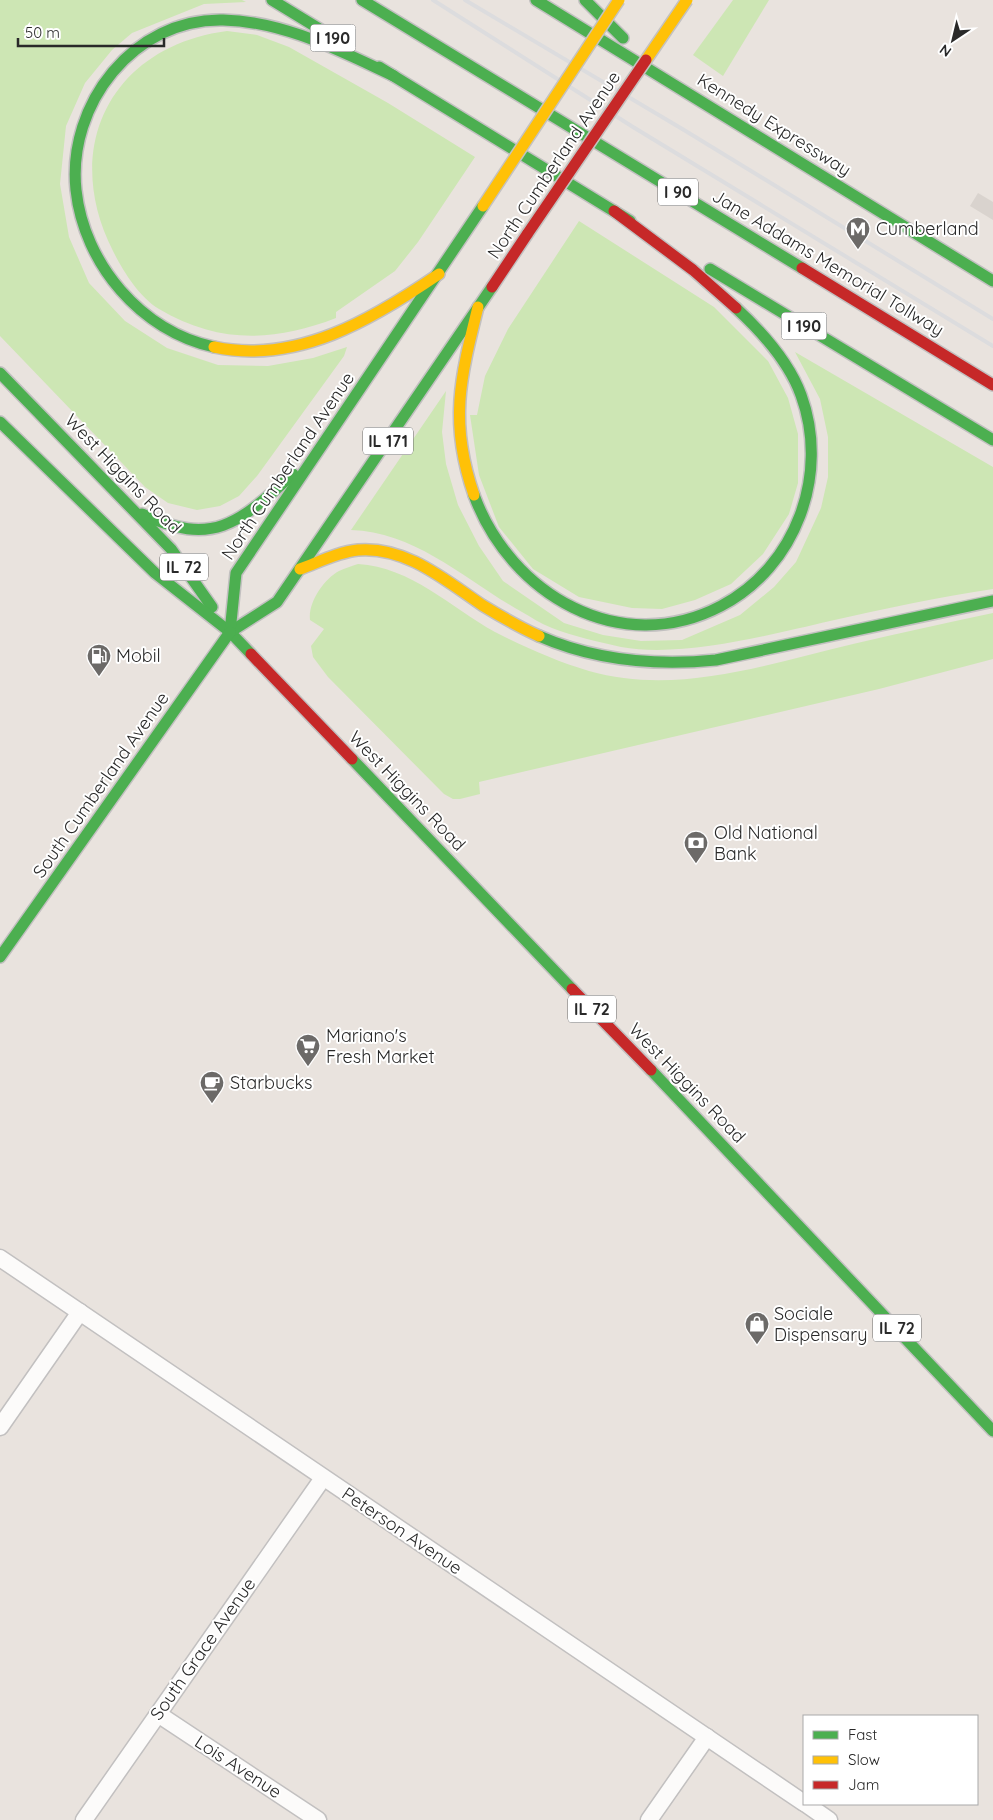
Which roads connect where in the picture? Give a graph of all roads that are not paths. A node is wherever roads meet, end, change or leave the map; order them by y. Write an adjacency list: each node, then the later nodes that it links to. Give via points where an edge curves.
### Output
1 (272, 0): 8 (main road, I 190)
2 (362, 0): 14 (main road, Jane Addams Memorial Tollway / I 90)
3 (536, 0): 7 (main road, Kennedy Expressway)
4 (585, 0): 7 (main road)
5 (619, 0): 10 (main road, North Cumberland Avenue / IL 171, bridge)
6 (687, 0): 12 (main road, North Cumberland Avenue / IL 171, bridge)
7 (659, 75): 11 (main road, Kennedy Expressway)
8 (394, 76): 9 (main road, I 190); 10 (main road, via 316,42 247,21 197,22 154,35 132,49 114,68 99,88 84,119 74,169 80,216 88,243 100,265 122,296 140,311 192,342 248,352 302,345 336,333 372,318)
9 (614, 211): 12 (main road, via 699,276 744,316 782,360 801,394 811,430 813,463 809,498 797,529 772,566 744,591 714,609 687,619 660,624 632,623 600,618 565,606 519,573 487,528 468,479 460,440 460,387); 16 (main road, I 190)
10 (439, 274): 17 (main road, North Cumberland Avenue / IL 171)
11 (993, 281)
12 (478, 307): 19 (main road, North Cumberland Avenue / IL 171)
13 (0, 373): 18 (main road, West Higgins Road / IL 72)
14 (993, 385)
15 (0, 422): 21 (main road, West Higgins Road, via 155,573)
16 (993, 440)
17 (321, 449): 18 (main road, via 239,521 208,530 176,528); 21 (main road, North Cumberland Avenue / IL 171, via 236,573)
18 (131, 510): 21 (main road, West Higgins Road / IL 72, via 172,549)
19 (300, 569): 20 (main road, via 336,554 365,550 389,552 413,561 497,614 542,637 585,652 628,661 675,664 716,660); 21 (main road, North Cumberland Avenue / IL 171, via 277,602)
20 (993, 601)
21 (230, 632): 22 (main road, South Cumberland Avenue); 26 (main road, West Higgins Road / IL 72)
22 (0, 957)
23 (0, 1258): 24 (street, Peterson Avenue)
24 (80, 1312): 25 (street); 27 (street, Peterson Avenue)
25 (0, 1427)
26 (993, 1430)
27 (323, 1478): 28 (street, South Grace Avenue); 29 (street, Peterson Avenue)
28 (158, 1714): 32 (street, South Grace Avenue); 33 (street, Lois Avenue)
29 (707, 1737): 30 (street, Peterson Avenue); 34 (street)
30 (803, 1802)
31 (808, 1805): 35 (street, Peterson Avenue)
32 (84, 1820)
33 (318, 1820)
34 (649, 1820)
35 (830, 1820)

